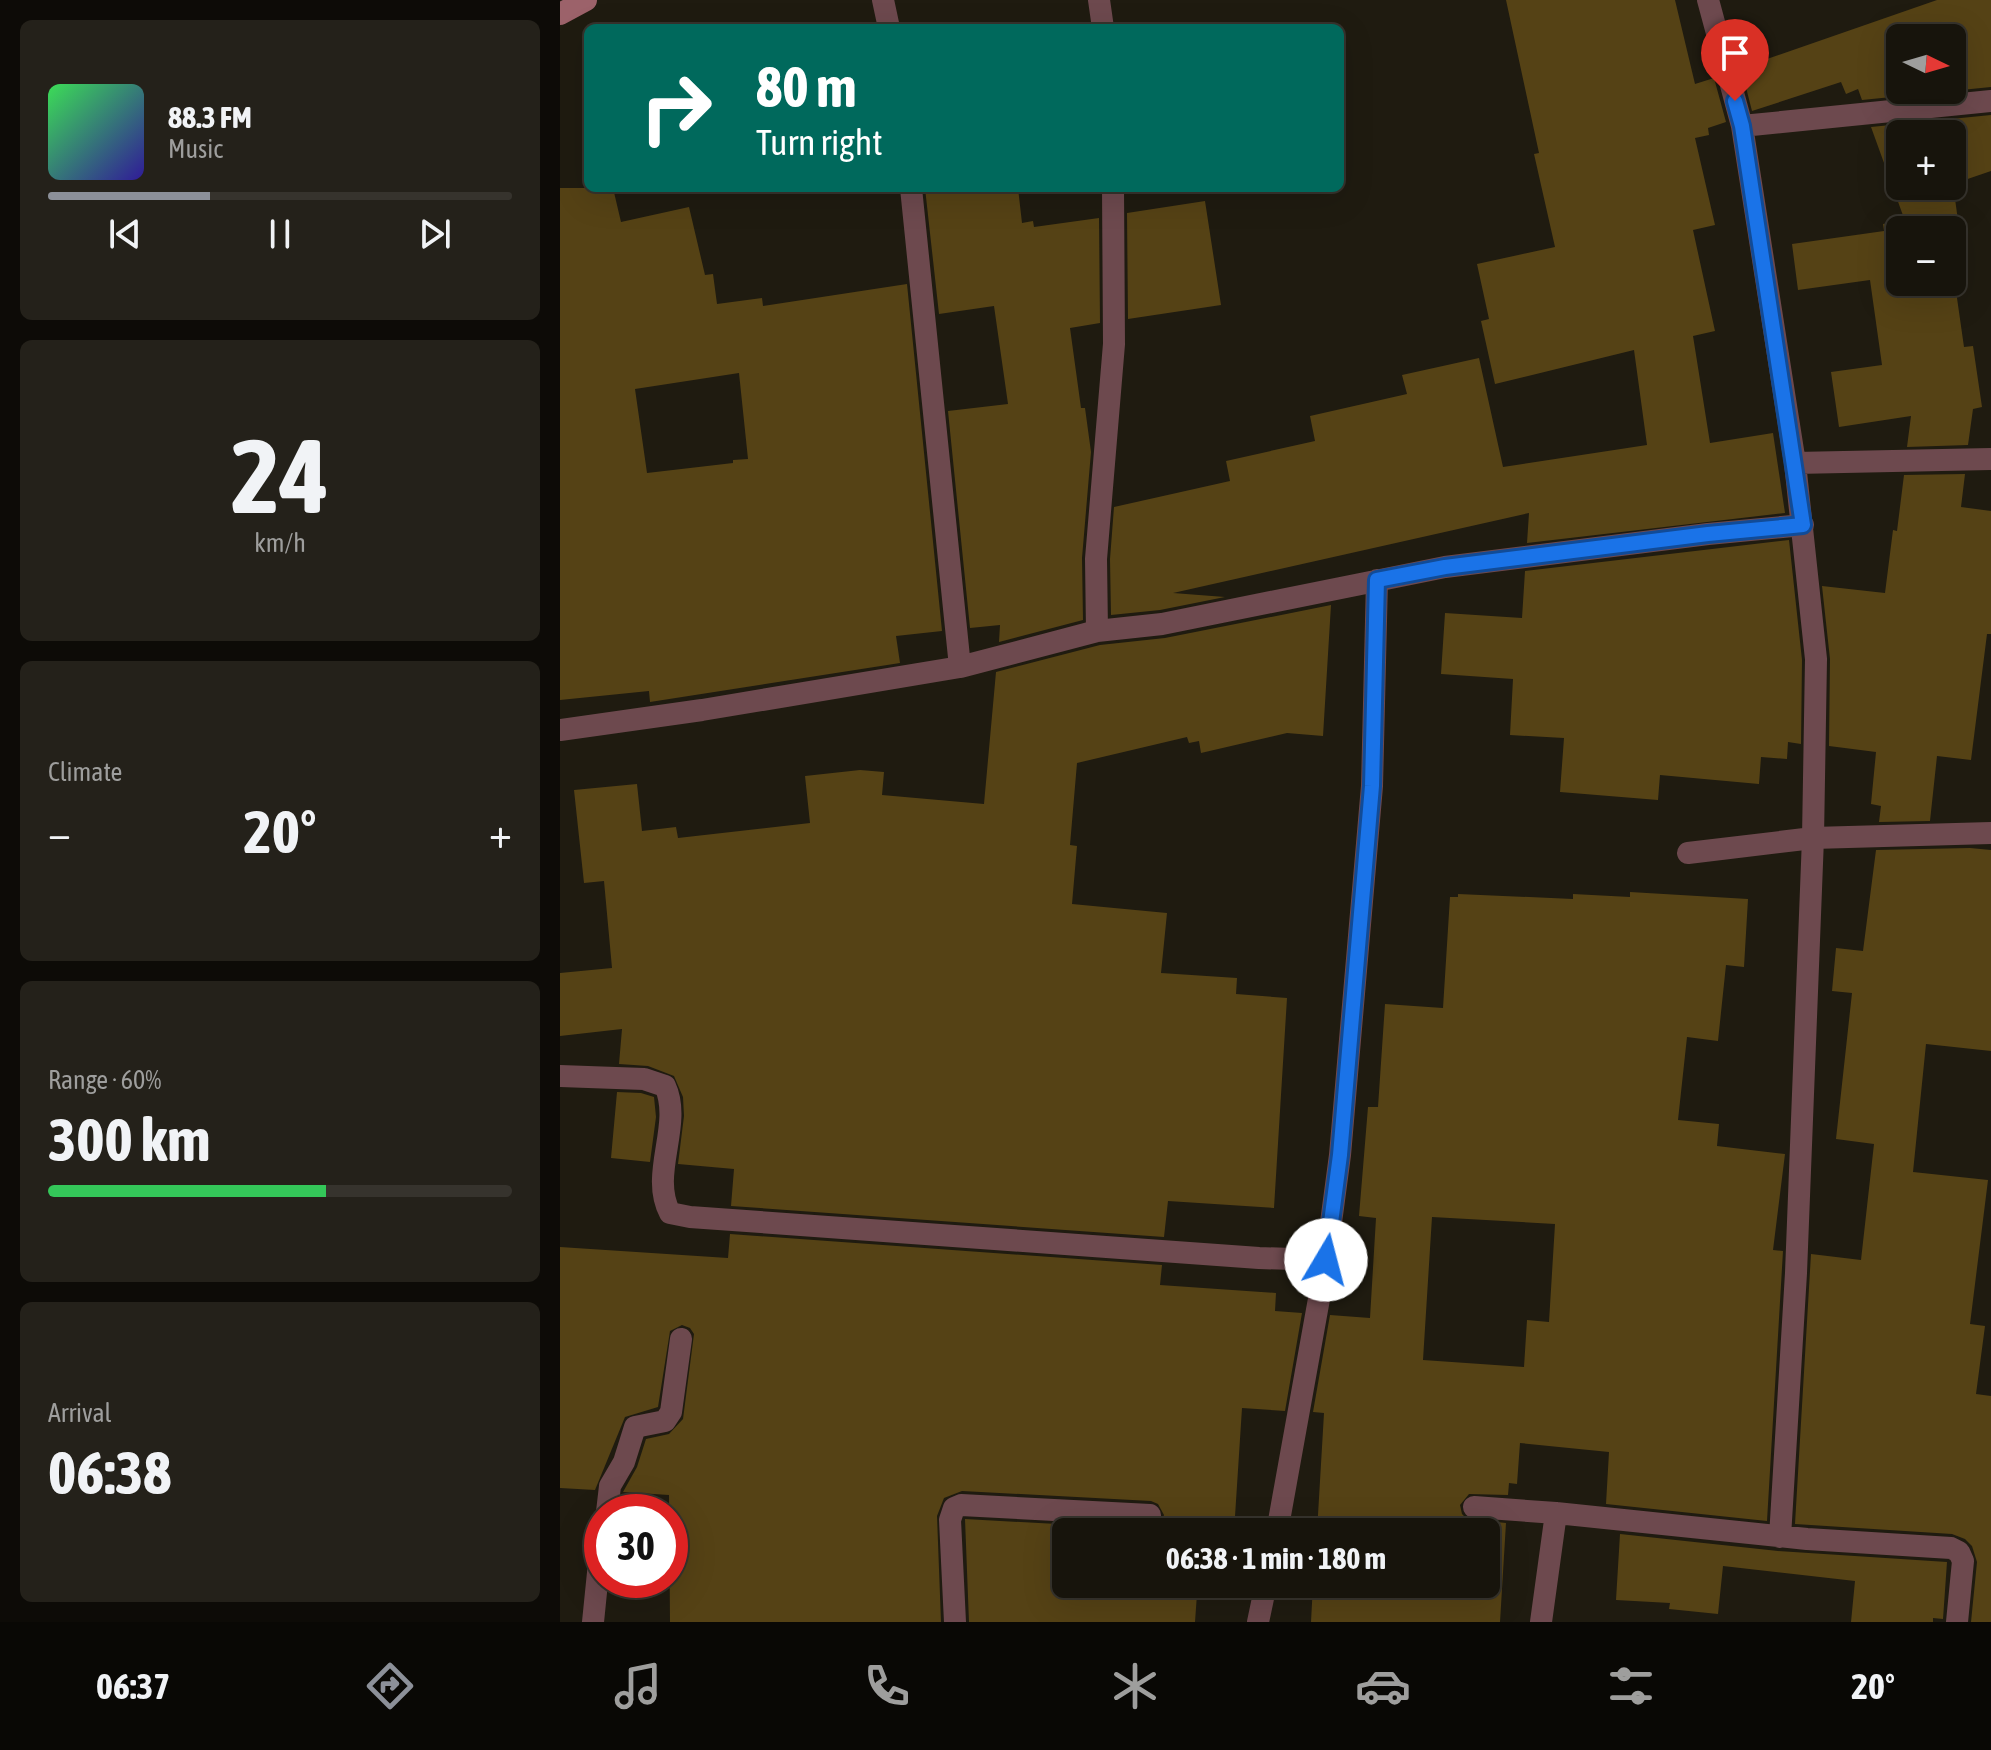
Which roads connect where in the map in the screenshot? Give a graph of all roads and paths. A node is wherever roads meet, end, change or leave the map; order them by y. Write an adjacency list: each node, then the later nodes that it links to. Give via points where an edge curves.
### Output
1 (586, 0): 5 (main road)
2 (883, 0): 6 (street)
3 (1099, 0): 7 (street)
4 (1708, 0): 9 (street)
5 (560, 14)
6 (888, 24)
7 (1102, 24)
8 (1991, 101): 9 (street)
9 (1742, 126): 13 (street)
10 (911, 192): 17 (street)
11 (1113, 192): 16 (street, via 1114,344 1096,559)
12 (1991, 459): 13 (street)
13 (1795, 463): 14 (street)
14 (1803, 525): 15 (street, via 1445,567); 20 (street, via 1816,659)
15 (1377, 580): 16 (street, via 1162,624); 23 (street, via 1372,786)
16 (1097, 631): 17 (street)
17 (960, 667): 18 (street)
18 (560, 730)
19 (1991, 833): 20 (street)
20 (1813, 838): 21 (street); 30 (street)
21 (1688, 853)
22 (560, 1076): 23 (street, via 644,1079 665,1086 672,1101 662,1198 670,1213)
23 (1326, 1260): 29 (street)
24 (681, 1339): 25 (street, via 671,1412 665,1421 635,1427)
25 (609, 1494)
26 (1474, 1507): 27 (street)
27 (1556, 1513): 30 (street); 36 (street)
28 (1150, 1515): 34 (street, via 954,1508 950,1520)
29 (1280, 1518)
30 (1780, 1537): 37 (street, via 1951,1548 1963,1561)
31 (595, 1598): 33 (street)
32 (1263, 1598): 35 (street)
33 (593, 1622)
34 (955, 1622)
35 (1258, 1622)
36 (1541, 1622)
37 (1957, 1622)

